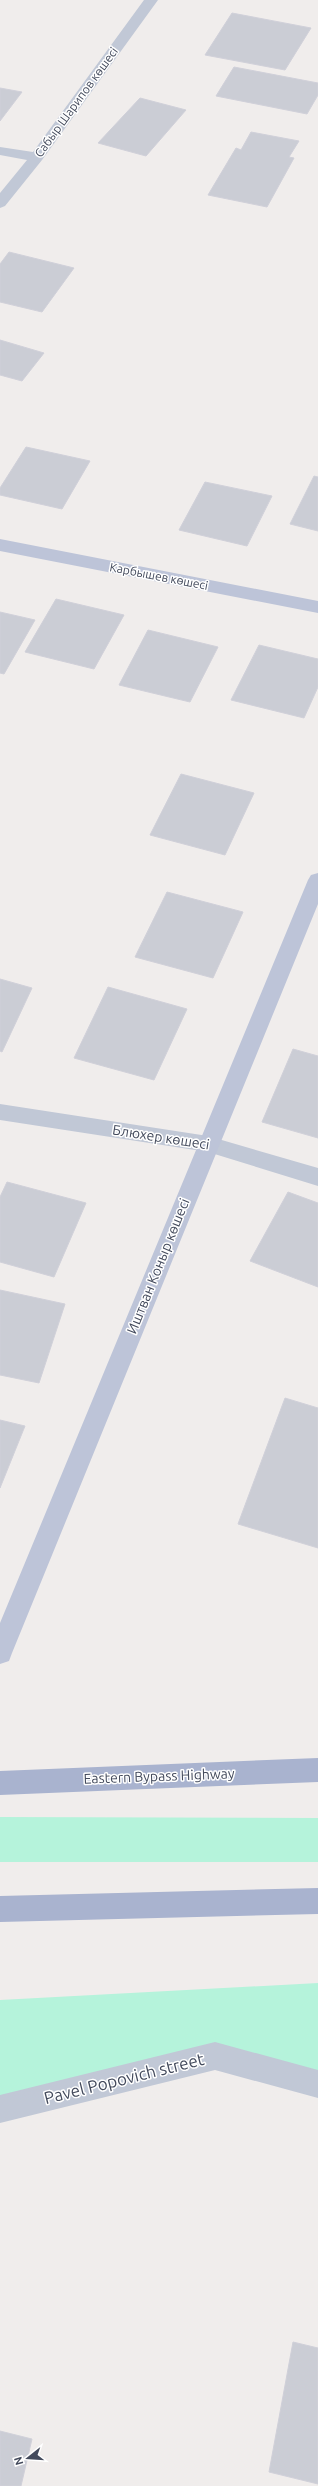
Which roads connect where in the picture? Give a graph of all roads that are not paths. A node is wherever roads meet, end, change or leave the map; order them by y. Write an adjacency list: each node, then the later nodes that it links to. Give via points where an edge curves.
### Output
1 (151, 0): 3 (street, Сабыр Шарипов көшесі)
2 (0, 151): 3 (street)
3 (37, 158): 4 (street, Сабыр Шарипов көшесі)
4 (0, 203)
5 (0, 545): 6 (street, Карбышев көшесі)
6 (318, 607)
7 (318, 880): 9 (street, Иштван Коныр көшесі)
8 (0, 1112): 9 (street, Блюхер көшесі)
9 (208, 1144): 10 (street, Блюхер көшесі); 11 (street, Иштван Коныр көшесі)
10 (318, 1177)
11 (0, 1653)
12 (318, 1770): 13 (main road, Eastern Bypass Highway)
13 (0, 1783)
14 (318, 1902): 15 (main road)
15 (0, 1909)
16 (318, 2084): 17 (street, Pavel Popovich street, via 215,2056)
17 (0, 2109)

